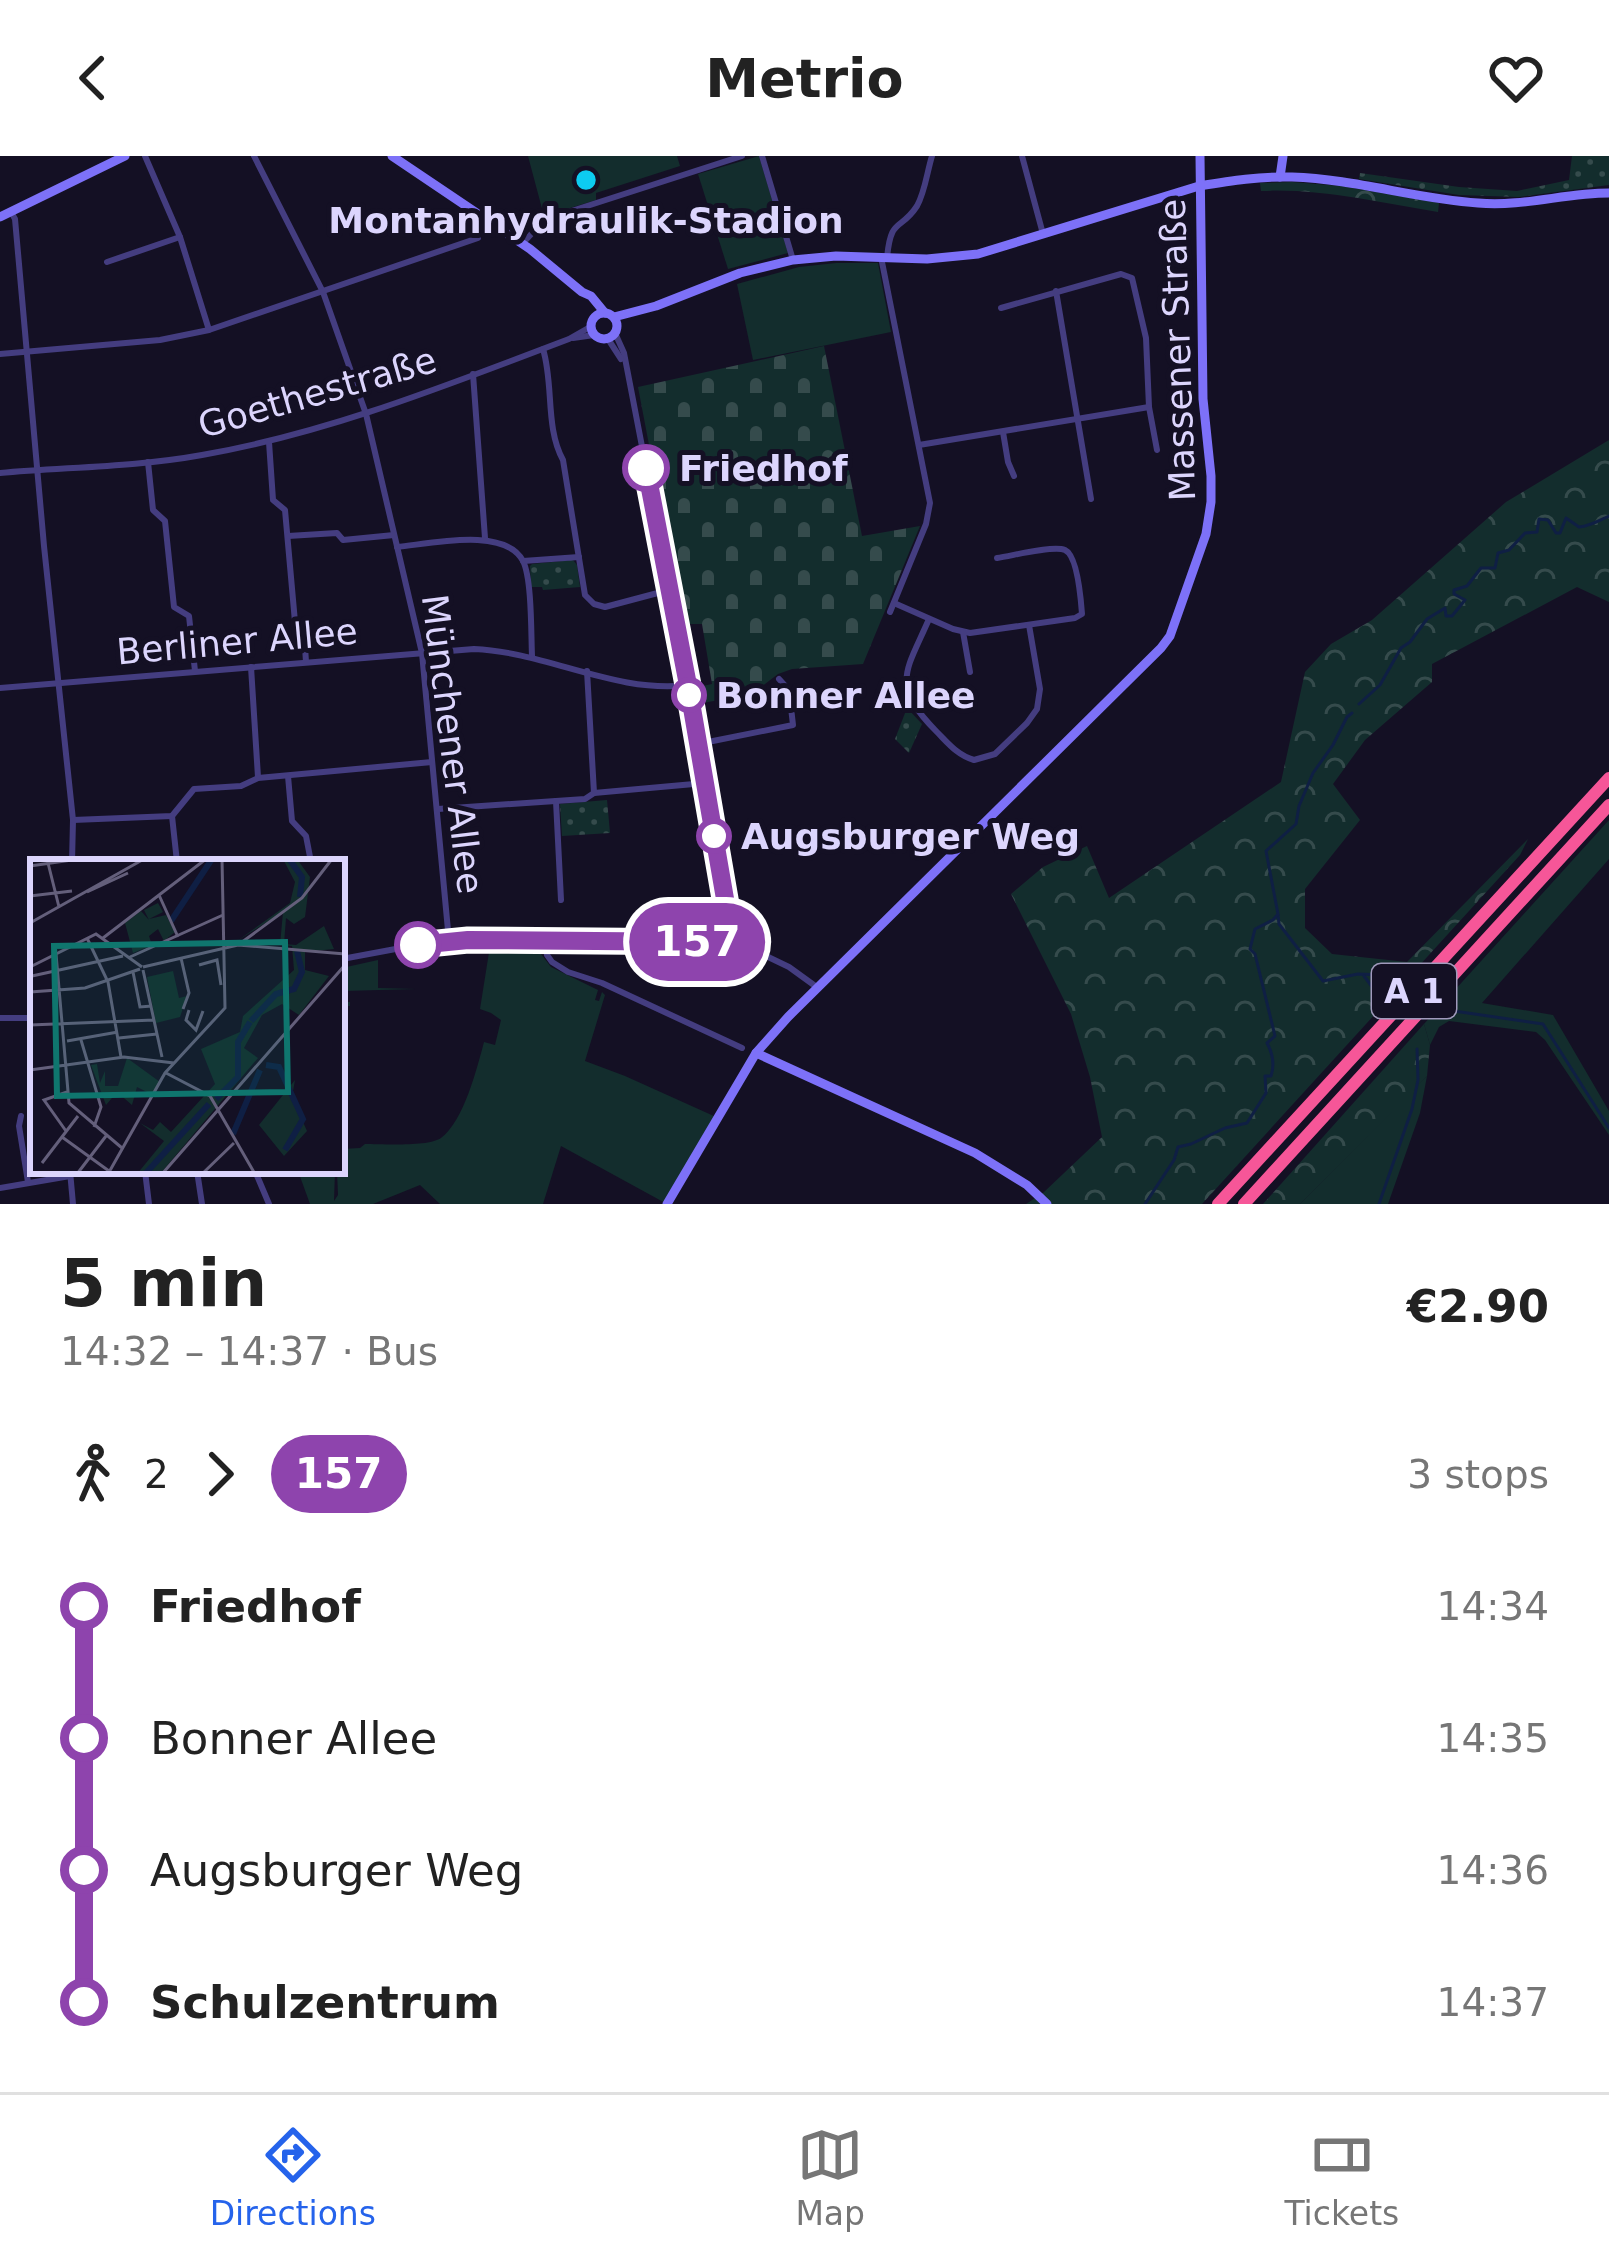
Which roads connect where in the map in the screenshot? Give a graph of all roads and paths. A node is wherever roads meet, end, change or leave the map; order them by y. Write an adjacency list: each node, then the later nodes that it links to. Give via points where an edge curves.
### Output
1 (125, 156): 14 (street)
2 (145, 156): 16 (street)
3 (254, 156): 23 (street, Münchener Allee)
4 (392, 156): 18 (street)
5 (742, 156): 18 (street, via 553,218)
6 (762, 156): 20 (street)
7 (932, 156): 19 (street, via 916,206 898,223)
8 (1022, 156): 15 (street)
9 (1200, 156): 12 (street, Massener Straße)
10 (1283, 156): 11 (street)
11 (1280, 177): 12 (street, Goethestraße); 13 (street, Goethestraße, via 1482,204)
12 (1199, 186): 15 (street, Goethestraße); 87 (street, Massener Straße, via 1211,502 1170,636)
13 (1609, 193)
14 (5, 214): 28 (street, via 15,220)
15 (1043, 235): 19 (street, Goethestraße, via 953,258)
16 (180, 237): 21 (street); 26 (street)
17 (478, 238): 23 (street)
18 (522, 244): 25 (street, via 591,296)
19 (884, 257): 20 (street, Goethestraße); 36 (street)
20 (793, 260): 25 (street, Goethestraße)
21 (107, 262)
22 (1056, 291): 24 (street); 31 (street, via 1132,278 1146,338); 33 (street)
23 (323, 292): 26 (street); 32 (street, Münchener Allee)
24 (1001, 308)
25 (605, 326): 27 (street, Goethestraße); 50 (street, via 624,362)
26 (208, 331): 28 (street)
27 (543, 349): 30 (street, Goethestraße); 47 (street)
28 (27, 351): 29 (street); 39 (street)
29 (0, 353)
30 (473, 374): 32 (street, Goethestraße); 45 (street)
31 (1149, 407): 33 (street); 37 (street)
32 (366, 414): 35 (street, Goethestraße); 43 (street, Münchener Allee)
33 (1077, 420): 34 (street); 42 (street)
34 (1004, 432): 36 (street); 41 (street)
35 (269, 441): 38 (street, Goethestraße); 44 (street, via 273,500 285,510)
36 (919, 446): 51 (street, via 929,514)
37 (1157, 449)
38 (148, 461): 39 (street, Goethestraße); 60 (street, via 153,510 165,521 174,607 189,616)
39 (37, 470): 40 (street, Goethestraße); 64 (street)
40 (0, 473)
41 (1013, 476)
42 (1091, 499)
43 (394, 535): 44 (street); 46 (street, Münchener Allee)
44 (289, 536): 58 (street)
45 (485, 540): 46 (street); 49 (street)
46 (397, 547): 56 (street, Münchener Allee)
47 (579, 556): 49 (street); 50 (street, via 585,595 598,606)
48 (998, 558): 54 (street, via 1058,549 1074,560 1082,614)
49 (523, 561): 57 (street)
50 (669, 590): 65 (street)
51 (894, 603): 52 (street); 53 (street)
52 (890, 613)
53 (929, 619): 54 (street, via 906,674 907,693 955,750 974,760 995,754 1037,709); 55 (street)
54 (1029, 626): 55 (street)
55 (963, 632): 62 (street)
56 (422, 653): 57 (street); 58 (street, Berliner Allee); 68 (street, Münchener Allee)
57 (532, 656): 61 (street)
58 (306, 662): 59 (street, Berliner Allee)
59 (251, 667): 60 (street, Berliner Allee); 70 (street)
60 (195, 671): 64 (street, Berliner Allee)
61 (587, 671): 65 (street, via 641,686); 73 (street)
62 (970, 672)
63 (779, 679): 67 (street, via 789,690 793,725)
64 (58, 682): 66 (street, Berliner Allee); 78 (street)
65 (688, 685): 67 (street)
66 (0, 688)
67 (698, 744): 72 (street)
68 (433, 762): 69 (street); 76 (street, Münchener Allee)
69 (288, 776): 70 (street); 81 (street, via 292,820)
70 (258, 778): 77 (street, via 194,789)
71 (1609, 778): 103 (highway, A 1)
72 (705, 783): 73 (street); 85 (street)
73 (594, 793): 74 (street)
74 (556, 801): 76 (street); 82 (street)
75 (1609, 805): 104 (highway, A 1)
76 (438, 809): 83 (street, Münchener Allee)
77 (172, 816): 78 (street); 80 (street)
78 (73, 820): 79 (street)
79 (72, 859)
80 (177, 859)
81 (310, 859)
82 (561, 900)
83 (449, 941): 84 (street); 86 (street)
84 (546, 941): 85 (street); 88 (street, via 547,955 568,972)
85 (733, 945): 87 (street)
86 (345, 958)
87 (818, 988): 89 (street, Massener Straße)
88 (742, 1048)
89 (756, 1053): 101 (street, Massener Straße); 102 (street, via 975,1153)
90 (21, 1115): 95 (street)
91 (70, 1174): 95 (street); 97 (street)
92 (146, 1174): 98 (street)
93 (197, 1174): 99 (street)
94 (256, 1174): 100 (street)
95 (28, 1182): 96 (street)
96 (0, 1188)
97 (73, 1204)
98 (149, 1204)
99 (202, 1204)
100 (269, 1204)
101 (667, 1204)
102 (1047, 1204)
103 (1218, 1204)
104 (1244, 1204)

